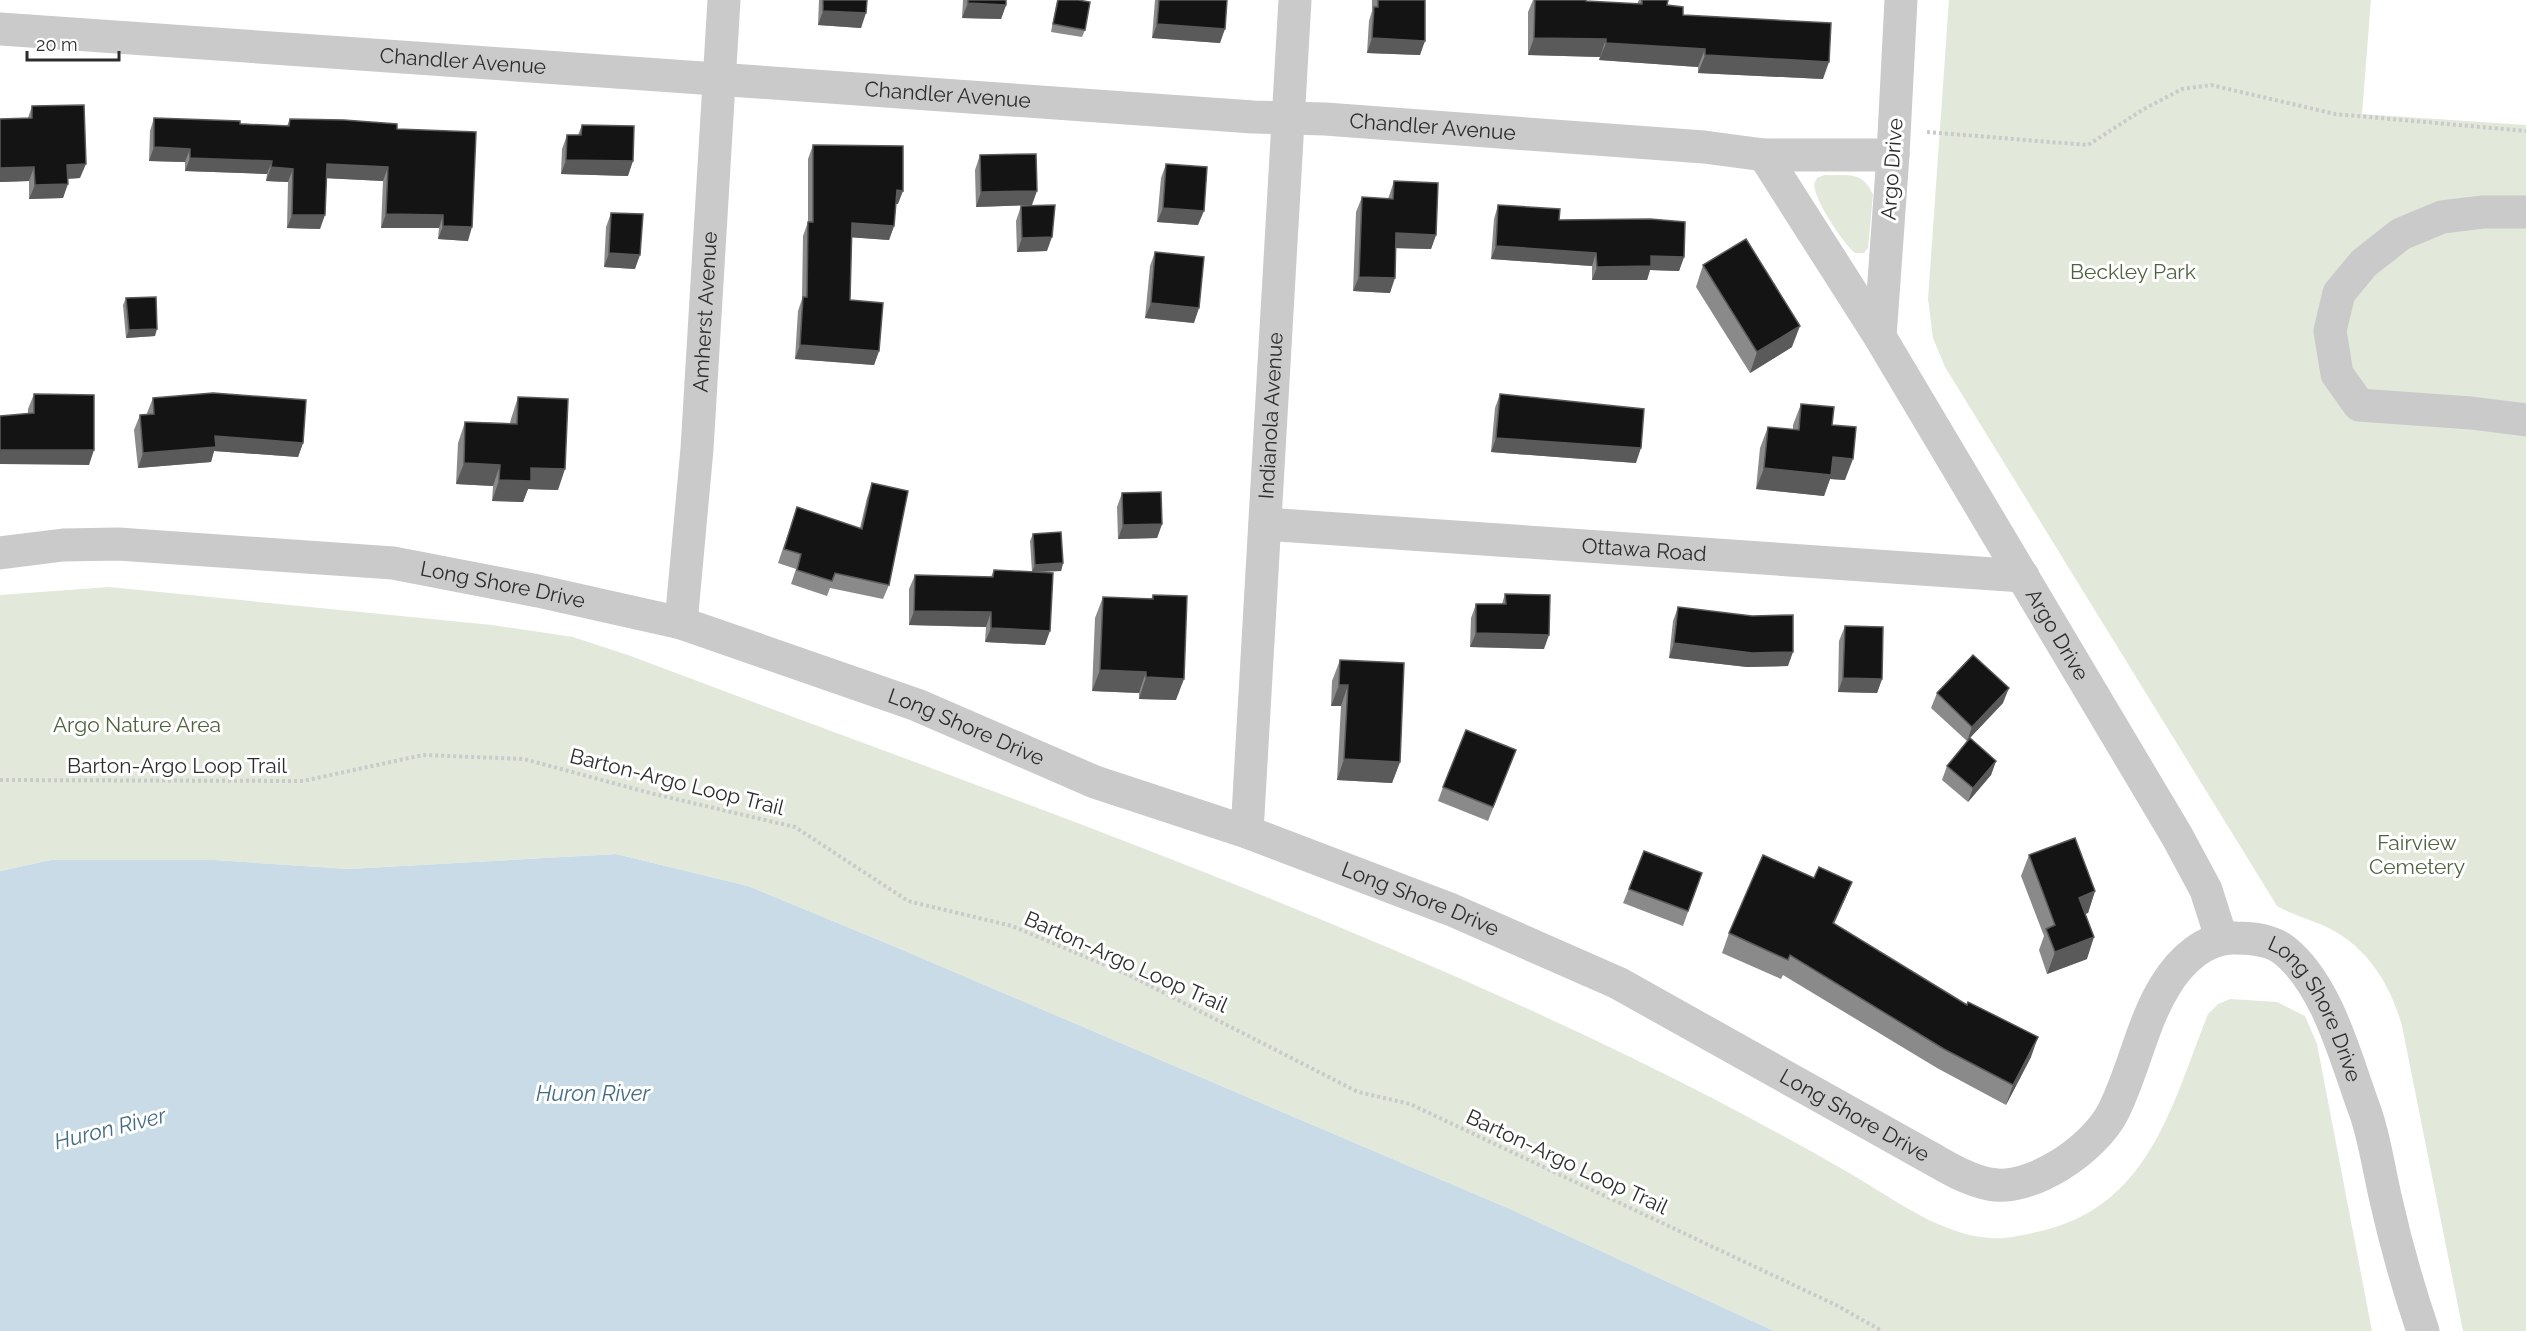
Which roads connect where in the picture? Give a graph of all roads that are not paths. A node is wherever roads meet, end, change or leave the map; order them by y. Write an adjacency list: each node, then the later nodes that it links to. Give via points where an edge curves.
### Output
1 (724, 0): 5 (street, Amherst Avenue)
2 (1295, 0): 6 (street, Indianola Avenue)
3 (1901, 0): 8 (street, Argo Drive)
4 (0, 29): 5 (street, Chandler Avenue)
5 (718, 78): 6 (street, Chandler Avenue); 15 (street, Amherst Avenue, via 697,449)
6 (1289, 119): 7 (street, Chandler Avenue); 12 (street, Indianola Avenue)
7 (1764, 154): 8 (street, Chandler Avenue); 10 (street, Argo Drive)
8 (1893, 155): 10 (street, Argo Drive)
9 (2526, 212): 11 (street, via 2442,217 2401,234 2364,262 2339,293 2330,331 2337,374 2359,405)
10 (1880, 337): 14 (street, Argo Drive)
11 (2526, 420)
12 (1265, 524): 14 (street, Ottawa Road); 16 (street, Indianola Avenue)
13 (0, 553): 15 (street, Long Shore Drive, via 63,545 118,544 393,563)
14 (2023, 576): 17 (street, Argo Drive, via 2177,836 2206,890)
15 (681, 623): 16 (street, Long Shore Drive, via 917,705 1095,782)
16 (1247, 832): 17 (street, Long Shore Drive, via 1452,910 1618,983 1927,1156 1966,1177 1992,1185 2019,1182 2049,1172 2080,1153 2098,1134 2113,1113 2163,988 2182,961)
17 (2221, 937): 18 (street, Long Shore Drive, via 2256,939 2283,950 2310,979 2335,1027 2367,1116 2401,1268)
18 (2423, 1331)

